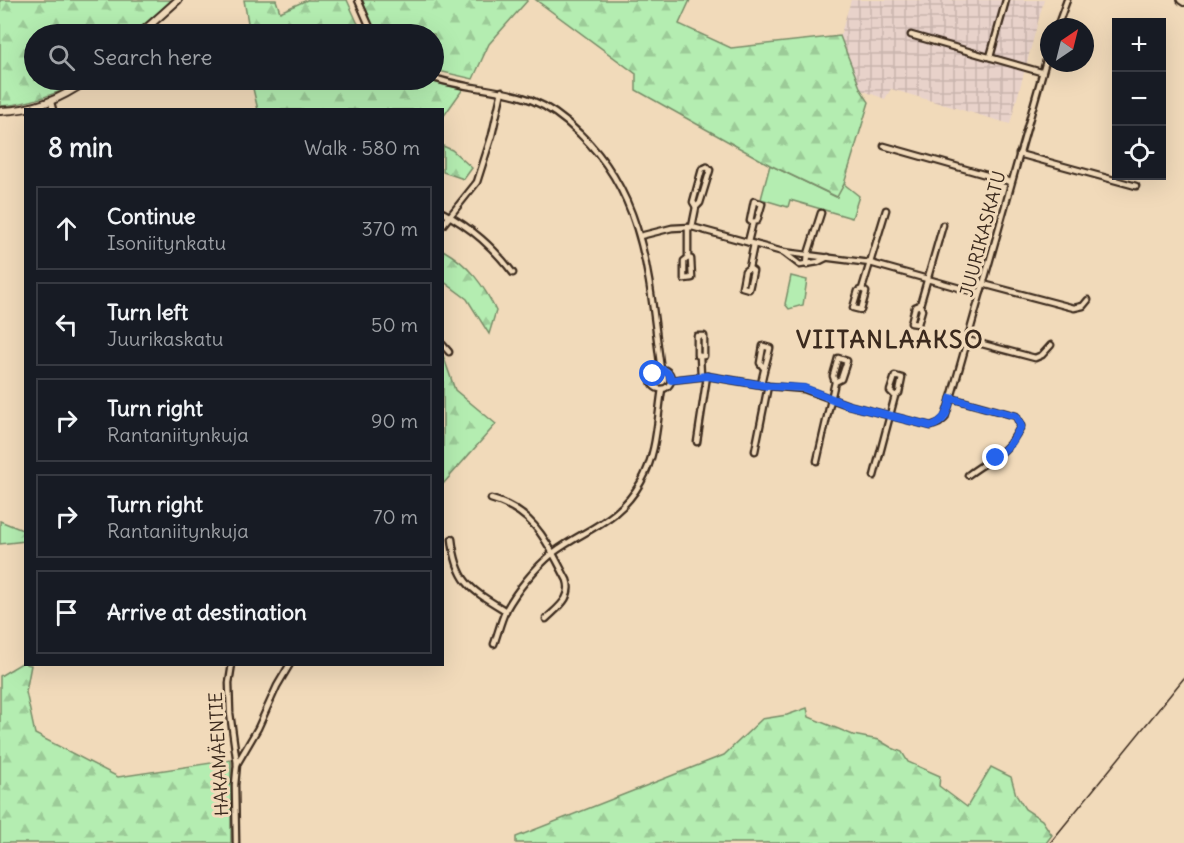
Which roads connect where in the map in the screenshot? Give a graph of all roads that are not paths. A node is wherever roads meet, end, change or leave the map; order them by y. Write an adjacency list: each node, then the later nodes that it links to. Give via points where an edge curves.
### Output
1 (178, 0): 6 (street)
2 (358, 0): 7 (street)
3 (1006, 0): 9 (street)
4 (1067, 0): 5 (street)
5 (1060, 18)
6 (151, 24)
7 (369, 24)
8 (911, 35): 9 (street)
9 (990, 57): 10 (street)
10 (1040, 72)
11 (1041, 72): 21 (street, JUURIKASKATU)
12 (444, 80): 14 (street)
13 (71, 90): 15 (street)
14 (502, 91): 30 (street, via 477,182); 35 (street, via 546,107 594,147 628,200)
15 (51, 102): 16 (street); 17 (street)
16 (32, 108)
17 (52, 108)
18 (24, 110): 19 (street)
19 (0, 111)
20 (884, 146): 22 (street)
21 (1019, 154): 22 (street, JUURIKASKATU); 24 (street)
22 (1011, 182): 47 (street, JUURIKASKATU)
23 (698, 184): 25 (street); 25 (street, via 702,168 707,167 710,170); 26 (street, via 693,202)
24 (1136, 186)
25 (705, 187): 26 (street)
26 (696, 207): 34 (street)
27 (886, 210): 42 (street)
28 (444, 213): 30 (street)
29 (821, 213): 39 (street)
30 (449, 216): 32 (street); 45 (street, via 476,233)
31 (753, 222): 36 (street)
32 (444, 223)
33 (943, 225): 46 (street)
34 (690, 227): 35 (street); 36 (street); 41 (street)
35 (640, 236): 58 (street)
36 (748, 242): 37 (street)
37 (754, 244): 38 (street); 44 (street)
38 (783, 252): 39 (street); 43 (street, via 800,265)
39 (808, 254): 40 (street); 43 (street)
40 (828, 257): 42 (street); 43 (street)
41 (688, 258)
42 (870, 263): 46 (street); 48 (street)
43 (807, 265)
44 (749, 268)
45 (513, 273)
46 (927, 279): 49 (street); 51 (street)
47 (984, 284): 49 (street, JUURIKASKATU); 50 (street, via 1074,308)
48 (862, 289)
49 (981, 292): 52 (street, JUURIKASKATU)
50 (1088, 300)
51 (920, 305)
52 (967, 340): 53 (street, via 1035,358); 67 (street, JUURIKASKATU)
53 (1051, 345)
54 (444, 346): 55 (street)
55 (449, 352)
56 (700, 356): 59 (street)
57 (764, 367): 62 (street)
58 (661, 370): 60 (street); 64 (street, via 651,380 656,388)
59 (704, 376): 60 (street); 62 (street); 69 (street)
60 (671, 380): 64 (street)
61 (835, 382): 61 (street, via 841,380 847,361 838,358); 66 (street)
62 (761, 385): 63 (street)
63 (768, 386): 66 (street, via 804,388); 70 (street)
64 (662, 389): 76 (street, via 654,453 641,482 624,507)
65 (895, 396): 68 (street)
66 (831, 398): 68 (street); 71 (street)
67 (951, 398): 68 (street, JUURIKASKATU, via 945,418 931,426); 72 (street, via 1016,416 1021,426 996,458)
68 (889, 416): 73 (street)
69 (698, 442)
70 (756, 451)
71 (817, 461)
72 (968, 475)
73 (874, 476)
74 (491, 499): 76 (street, via 503,502 535,524)
75 (452, 539): 77 (street, via 458,572 471,587)
76 (553, 554): 77 (street, via 524,583); 78 (street, via 570,589 564,602)
77 (506, 611): 79 (street)
78 (546, 619)
79 (494, 644)
80 (232, 666): 82 (street, HAKAMÄENTIE, via 230,714)
81 (289, 666): 82 (street)
82 (237, 764): 83 (street, HAKAMÄENTIE)
83 (236, 843)

